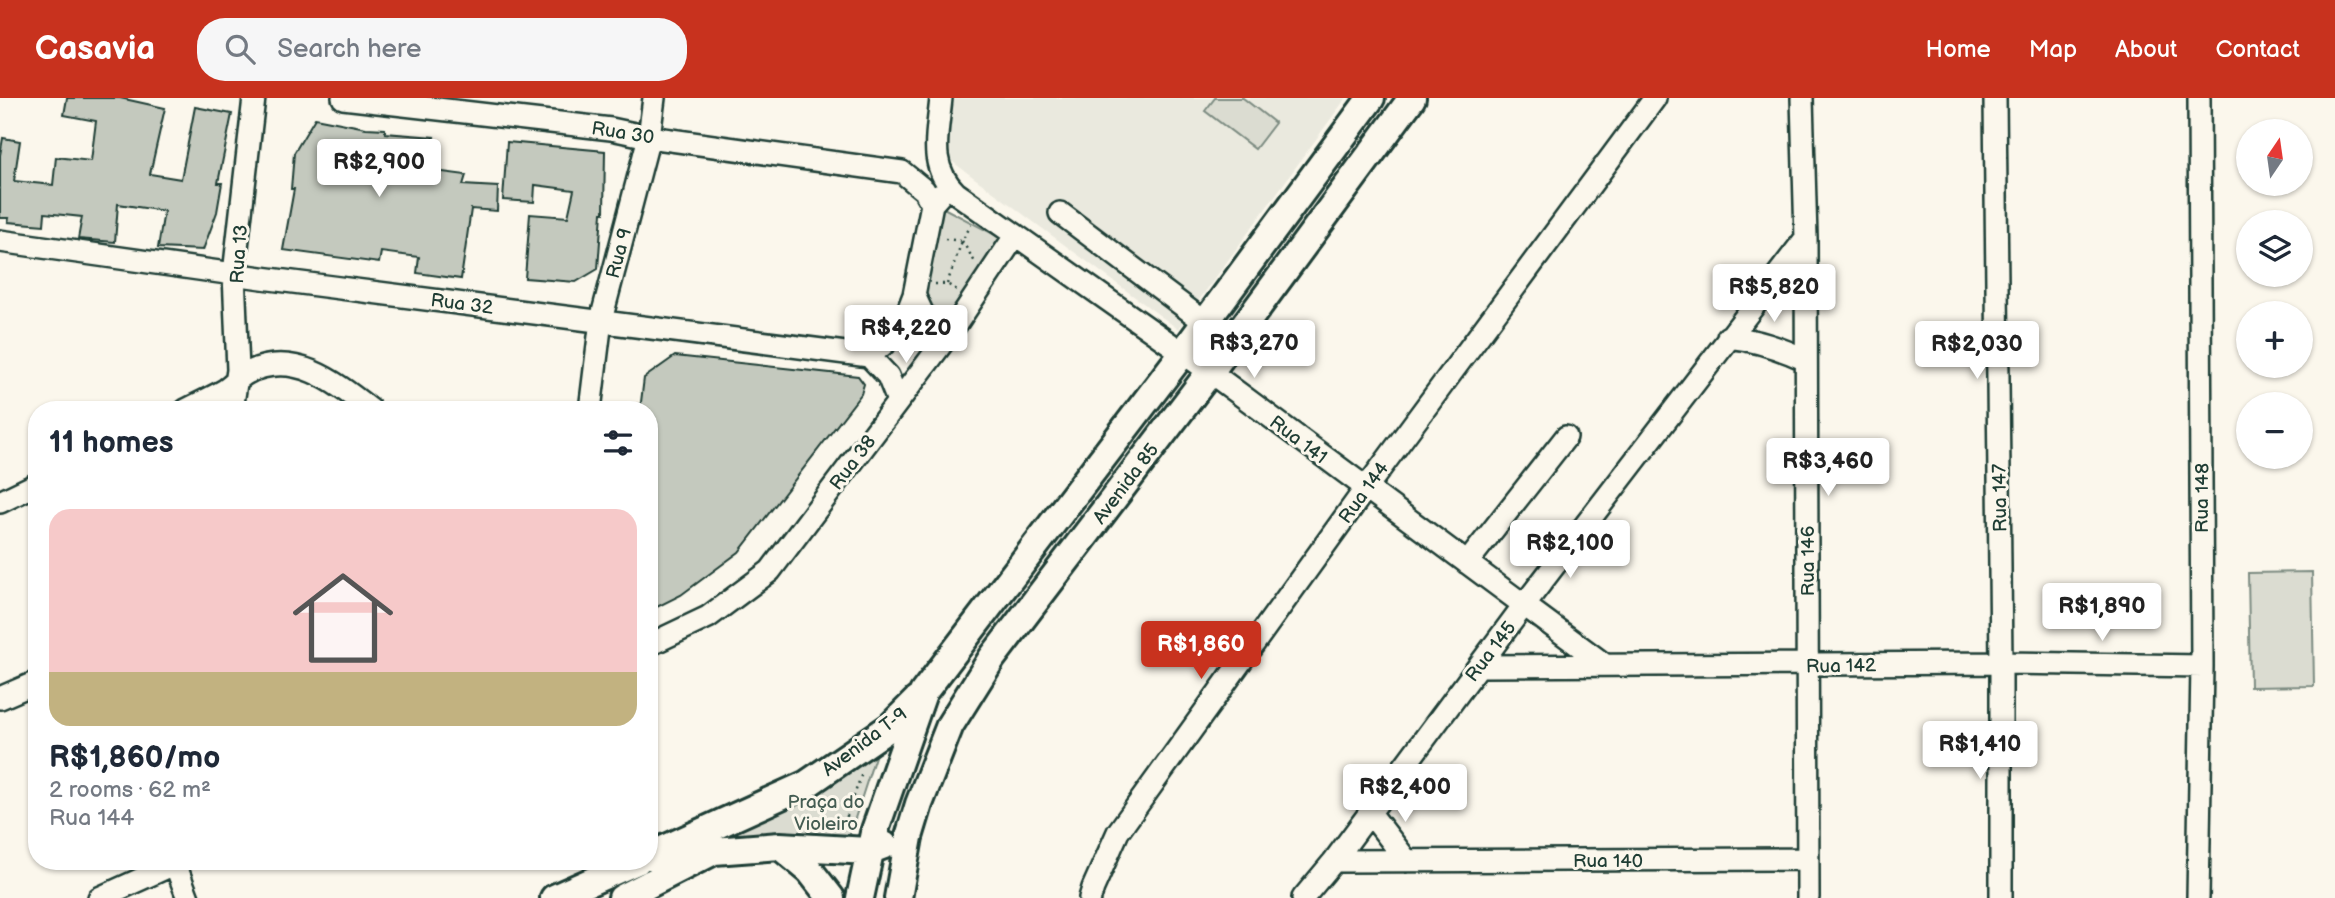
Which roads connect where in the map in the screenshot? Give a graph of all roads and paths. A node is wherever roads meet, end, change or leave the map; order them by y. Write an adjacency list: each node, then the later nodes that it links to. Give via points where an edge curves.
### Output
1 (254, 98): 24 (street, Rua 13)
2 (342, 98): 11 (street, Rua 30)
3 (654, 98): 11 (street, Rua 9)
4 (941, 98): 12 (street)
5 (1371, 98): 29 (main road, Avenida 85)
6 (1412, 98): 35 (main road, Avenida 85)
7 (1655, 98): 44 (street, Rua 144)
8 (1802, 98): 19 (street, Rua 146)
9 (1996, 98): 49 (street, Rua 147)
10 (2199, 98): 53 (street, Rua 148)
11 (649, 137): 13 (street, Rua 30); 28 (street, Rua 9)
12 (936, 152): 13 (street); 14 (street, Rua 141, via 940,173)
13 (902, 172): 15 (street, via 924,190)
14 (956, 193): 15 (street, via 941,194); 18 (street, Rua 141)
15 (932, 204): 26 (street)
16 (1060, 213): 29 (street)
17 (972, 222): 22 (path)
18 (1015, 236): 30 (street, Rua 38); 32 (street, Rua 141)
19 (1806, 238): 31 (street, Rua 145); 34 (street, Rua 146)
20 (944, 239): 22 (path)
21 (0, 241): 24 (street, Rua 32)
22 (962, 241): 23 (path); 25 (path)
23 (981, 271)
24 (234, 274): 28 (street, Rua 32); 36 (street, Rua 13)
25 (947, 284): 26 (path); 27 (path)
26 (923, 290): 30 (street, via 927,323 933,328); 33 (street, via 900,331)
27 (959, 292)
28 (601, 320): 33 (street, Rua 32); 40 (street, Rua 9)
29 (1206, 323): 32 (main road, Avenida 85)
30 (953, 329): 41 (street, Rua 38)
31 (1728, 337): 34 (street, via 1756,340); 47 (street, Rua 145)
32 (1182, 354): 35 (street, Rua 141); 55 (main road, Avenida 85)
33 (869, 356): 41 (street, via 888,376)
34 (1806, 360): 51 (street, Rua 146)
35 (1210, 372): 44 (street, Rua 141); 60 (main road, Avenida 85, via 992,658 950,725)
36 (240, 375): 37 (street, via 227,389); 38 (street, Rua 13); 39 (street, via 271,364 303,367 332,380)
37 (204, 401)
38 (234, 401)
39 (359, 401)
40 (591, 401)
41 (898, 401): 48 (street, Rua 38, via 770,571 708,617)
42 (1566, 438): 46 (street)
43 (28, 488): 45 (street)
44 (1366, 488): 46 (street, Rua 141); 78 (street, Rua 144, via 1118,832)
45 (0, 502)
46 (1467, 563): 47 (street, Rua 141)
47 (1524, 605): 50 (street, Rua 141); 52 (street, Rua 145)
48 (658, 641)
49 (2001, 663): 51 (street, Rua 142); 53 (street, Rua 142); 81 (street, Rua 147)
50 (1605, 665): 51 (street, Rua 142); 52 (street, Rua 142)
51 (1807, 665): 64 (street, Rua 146)
52 (1480, 666): 58 (street, Rua 145)
53 (2202, 666): 82 (street, Rua 148)
54 (28, 686): 56 (street)
55 (923, 694): 62 (main road, Avenida 85); 63 (main road, Avenida T-9, via 890,727 807,784)
56 (0, 698)
57 (863, 771): 59 (path)
58 (1370, 813): 65 (street, Rua 145); 66 (street)
59 (842, 830)
60 (909, 837): 62 (main road); 77 (main road, Avenida 85)
61 (780, 846): 62 (main road); 70 (main road, via 714,851); 75 (main road, via 810,871)
62 (868, 851): 76 (main road, Avenida 85)
63 (658, 852)
64 (1808, 859): 66 (street, Rua 140); 80 (street, Rua 146)
65 (1334, 861): 66 (street, Rua 140); 79 (street, Rua 145)
66 (1407, 861)
67 (159, 870): 71 (street)
68 (179, 870): 72 (street)
69 (617, 870): 73 (main road)
70 (648, 881): 74 (main road)
71 (99, 898)
72 (188, 898)
73 (554, 898)
74 (622, 898)
75 (831, 898)
76 (860, 898)
77 (898, 898)
78 (1090, 898)
79 (1303, 898)
80 (1808, 898)
81 (2001, 898)
82 (2198, 898)

